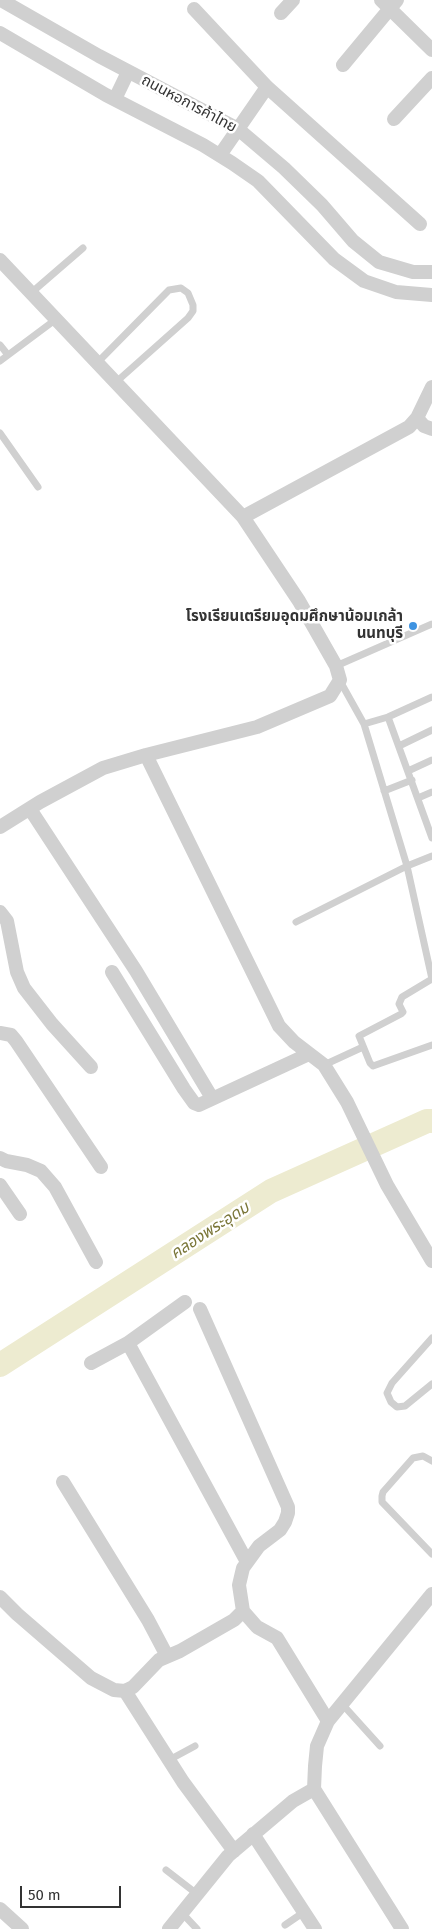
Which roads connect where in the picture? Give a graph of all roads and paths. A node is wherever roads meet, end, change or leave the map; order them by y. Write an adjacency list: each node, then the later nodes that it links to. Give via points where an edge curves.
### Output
1 (1, 0): 9 (street, ถนนหอการค้าไทย)
2 (293, 0): 5 (street)
3 (389, 3): 7 (street); 8 (street)
4 (194, 9): 11 (street)
5 (281, 13)
6 (0, 33): 12 (street, ถนนหอการค้าไทย)
7 (432, 50)
8 (343, 64)
9 (128, 72): 12 (street); 14 (street, ถนนหอการค้าไทย)
10 (432, 78): 13 (street)
11 (267, 87): 14 (street); 16 (street)
12 (115, 99): 15 (street, ถนนหอการค้าไทย)
13 (394, 119)
14 (238, 128): 15 (street); 19 (street, ถนนหอการค้าไทย, via 284,168 353,241 379,262 413,272)
15 (220, 155): 21 (street, ถนนหอการค้าไทย, via 258,182 334,259 364,281 396,292)
16 (420, 224)
17 (83, 248): 20 (lane)
18 (0, 260): 20 (street)
19 (432, 272)
20 (31, 294): 22 (street)
21 (432, 295)
22 (55, 320): 24 (lane); 26 (street)
23 (0, 345): 24 (lane)
24 (8, 355): 25 (lane)
25 (0, 361)
26 (96, 363): 27 (street); 27 (lane, via 169,290 181,288 188,293 193,305 188,318)
27 (115, 383): 33 (street)
28 (432, 387): 29 (street)
29 (418, 418): 30 (street); 33 (street, via 409,426)
30 (432, 430)
31 (0, 433): 32 (lane)
32 (38, 487)
33 (243, 517): 35 (street, via 299,601)
34 (432, 624): 35 (lane)
35 (336, 666): 36 (street)
36 (340, 680): 39 (lane); 42 (street, via 330,696 257,727)
37 (432, 697): 38 (lane)
38 (388, 717): 39 (lane); 41 (lane)
39 (364, 724): 46 (lane)
40 (432, 730): 41 (lane)
41 (398, 746): 44 (lane)
42 (146, 755): 49 (street, via 103,768); 62 (street, via 279,1026)
43 (432, 760): 44 (lane)
44 (408, 771): 45 (lane)
45 (412, 780): 46 (lane); 48 (lane)
46 (384, 792): 54 (lane)
47 (432, 792): 48 (lane)
48 (418, 798): 51 (lane)
49 (30, 809): 50 (street); 65 (street, via 136,971)
50 (0, 827)
51 (431, 829): 52 (lane)
52 (432, 838)
53 (432, 856): 54 (lane)
54 (407, 866): 56 (lane); 58 (lane)
55 (0, 912): 64 (street, via 7,921 17,972 24,988)
56 (296, 922)
57 (112, 972): 65 (street, via 194,1103 198,1105)
58 (432, 979): 61 (lane, via 402,997 399,1004 402,1014 359,1036)
59 (0, 1033): 67 (street, via 11,1035)
60 (432, 1045): 61 (lane, via 376,1066 370,1063)
61 (363, 1047): 63 (lane)
62 (309, 1054): 63 (street); 65 (street)
63 (324, 1065): 70 (street, via 347,1102 387,1185)
64 (91, 1066)
65 (212, 1098)
66 (0, 1158): 71 (street, via 41,1171 55,1187)
67 (102, 1167)
68 (0, 1185): 69 (street)
69 (20, 1214)
70 (432, 1261)
71 (96, 1262)
72 (185, 1302): 75 (street)
73 (200, 1309): 81 (street, via 288,1507 286,1522 259,1546)
74 (432, 1338): 77 (lane, via 392,1383 387,1394 391,1402 405,1406)
75 (128, 1343): 76 (street); 81 (street)
76 (91, 1363)
77 (432, 1384)
78 (432, 1462): 80 (lane, via 423,1456 413,1458 383,1492 382,1502)
79 (63, 1482): 85 (street)
80 (432, 1554)
81 (247, 1562): 84 (street, via 239,1585)
82 (432, 1594): 87 (street)
83 (0, 1597): 86 (street, via 90,1678 114,1690)
84 (243, 1610): 85 (street, via 234,1620); 88 (street, via 257,1627 277,1638)
85 (167, 1656): 86 (street)
86 (125, 1691): 91 (street)
87 (342, 1705): 88 (street); 90 (lane)
88 (328, 1721): 92 (street, via 317,1746)
89 (195, 1746): 91 (lane)
90 (380, 1746)
91 (169, 1760): 94 (street)
92 (314, 1788): 93 (street); 105 (street)
93 (253, 1834): 94 (street); 98 (street)
94 (234, 1851): 96 (street)
95 (166, 1870): 96 (lane)
96 (197, 1894): 99 (street)
97 (0, 1909): 101 (street)
98 (304, 1912): 100 (lane); 104 (street)
99 (182, 1913): 102 (street); 103 (lane)
100 (285, 1925)
101 (22, 1929)
102 (169, 1929)
103 (198, 1929)
104 (314, 1929)
105 (402, 1929)

